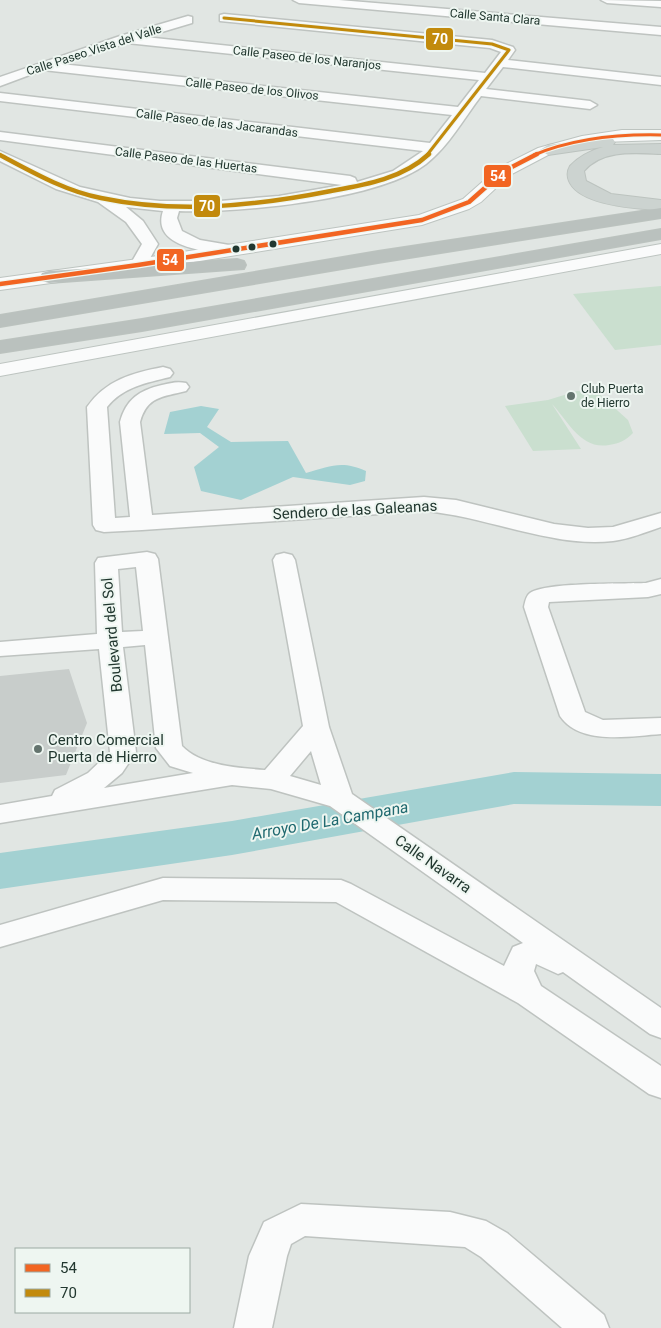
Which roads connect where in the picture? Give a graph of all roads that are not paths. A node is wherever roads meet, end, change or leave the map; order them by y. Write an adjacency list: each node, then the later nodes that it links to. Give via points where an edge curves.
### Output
1 (299, 0): 6 (street, Calle Santa Clara)
2 (607, 0): 3 (street)
3 (661, 4)
4 (224, 18): 8 (street, via 504,46 509,50)
5 (188, 20): 7 (street, Calle Paseo Vista del Valle)
6 (661, 31)
7 (124, 39): 9 (street, Calle Paseo Vista del Valle); 10 (street, Calle Paseo de los Naranjos)
8 (498, 63): 10 (street); 11 (street)
9 (42, 66): 12 (street, Calle Paseo Vista del Valle); 16 (street, Calle Paseo de los Olivos)
10 (489, 77): 13 (street)
11 (661, 81)
12 (0, 82)
13 (478, 92): 15 (street); 16 (street)
14 (0, 97): 20 (street, Calle Paseo de las Jacarandas)
15 (590, 105)
16 (462, 112): 20 (street)
17 (661, 135): 22 (main road, via 606,137)
18 (0, 136): 24 (street, Calle Paseo de las Huertas)
19 (661, 141): 22 (main road, via 603,142)
20 (434, 148): 24 (street, via 417,164)
21 (661, 149): 26 (main road, via 616,150 587,158 576,170 576,178 580,186 592,192 626,202)
22 (548, 150): 34 (main road, via 508,169 474,199 445,213 392,225)
23 (0, 155): 27 (street, via 66,188)
24 (373, 184): 25 (street, via 241,205)
25 (173, 205): 27 (street); 29 (street, via 167,222)
26 (661, 205)
27 (133, 208): 31 (street)
28 (661, 213): 35 (highway)
29 (170, 231): 31 (street); 34 (street, via 193,243)
30 (661, 234): 41 (highway)
31 (146, 235): 36 (street, via 150,244)
32 (661, 242): 37 (highway)
33 (661, 249): 37 (main road)
34 (229, 250): 36 (main road)
35 (378, 256): 38 (highway); 40 (highway)
36 (138, 265): 38 (main road)
37 (533, 273): 42 (main road)
38 (49, 277): 39 (main road)
39 (0, 284)
40 (0, 321)
41 (142, 325): 43 (highway); 44 (highway)
42 (207, 332): 45 (main road); 46 (main road)
43 (0, 347)
44 (0, 352)
45 (0, 362)
46 (0, 370)
47 (163, 373): 50 (street, Sendero de las Galeanas, via 136,378 117,387 97,407 104,525)
48 (179, 387): 50 (street, via 142,398 132,409 130,422)
49 (661, 520): 50 (street, Sendero de las Galeanas, via 614,534 588,535 554,531 456,507 424,504)
50 (142, 523)
51 (284, 560): 57 (street)
52 (661, 586): 56 (street, via 648,590 550,594 538,598 536,608 573,716 582,724 598,728)
53 (156, 637): 54 (street); 54 (street, Boulevard del Sol, via 146,559 106,564); 58 (street, Boulevard del Sol, via 169,748 180,760)
54 (110, 640): 55 (street); 60 (street, Boulevard del Sol, via 123,752 118,761 90,785)
55 (0, 649)
56 (661, 726)
57 (316, 727): 59 (street); 61 (street)
58 (232, 776): 59 (street, Calle Navarra); 60 (street, Calle Navarra)
59 (272, 780): 61 (street, Calle Navarra)
60 (37, 808): 62 (street, Calle Navarra)
61 (355, 809): 65 (street, Calle Navarra)
62 (0, 814)
63 (0, 936): 64 (street, via 163,889 340,891)
64 (529, 994): 65 (street, via 518,971 524,955 531,952 552,958 605,995); 67 (street)
65 (627, 1001): 66 (street, Calle Navarra)
66 (661, 1025)
67 (661, 1084)
68 (252, 1328): 69 (street, via 268,1256 277,1233 301,1220 473,1232 494,1245)
69 (590, 1328)

